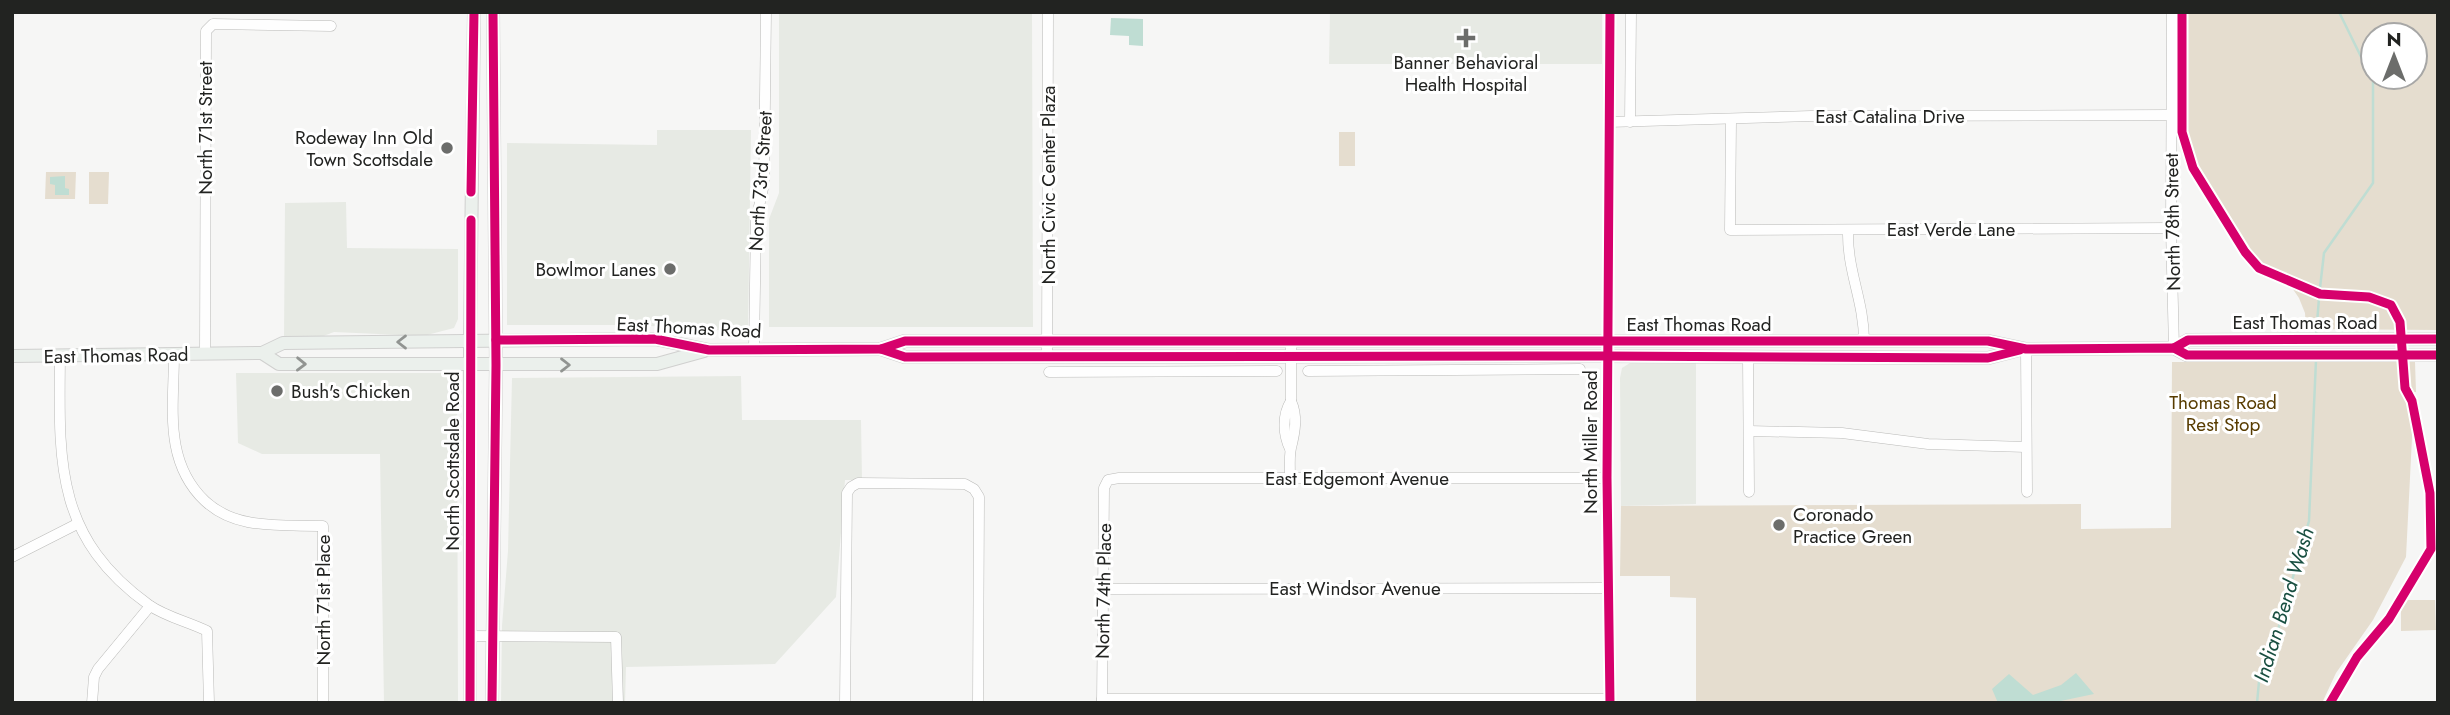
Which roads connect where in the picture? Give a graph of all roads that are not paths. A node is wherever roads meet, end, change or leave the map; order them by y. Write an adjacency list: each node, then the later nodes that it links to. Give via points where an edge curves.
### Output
1 (474, 12): 16 (main road, North Scottsdale Road)
2 (493, 12): 17 (main road)
3 (766, 12): 25 (street, North 73rd Street, via 764,184 756,220)
4 (1048, 12): 18 (street, North Civic Center Plaza)
5 (1610, 12): 11 (street, North Miller Road)
6 (1631, 12): 12 (street)
7 (2172, 12): 9 (street, North 78th Street)
8 (331, 26): 31 (street, North 71st Street, via 213,24 206,31)
9 (2172, 115): 10 (street, East Catalina Drive); 13 (street, North 78th Street)
10 (1731, 120): 12 (street, East Catalina Drive); 14 (street, East Verde Lane, via 1730,230)
11 (1609, 122): 12 (street, East Catalina Drive); 23 (street, North Miller Road)
12 (1630, 122)
13 (2171, 228): 14 (street, East Verde Lane); 24 (street, North 78th Street)
14 (1848, 230): 20 (street, via 1849,263 1862,309)
15 (2438, 339): 24 (main road, East Thomas Road, via 2188,340)
16 (470, 340): 17 (main road, East Thomas Road); 29 (main road, East Thomas Road, one-way to 29, via 283,343); 43 (main road, North Scottsdale Road)
17 (496, 340): 28 (main road, East Thomas Road, via 655,339); 44 (main road)
18 (1047, 341): 21 (main road, East Thomas Road); 26 (main road, East Thomas Road, via 905,341); 37 (street, North Civic Center Plaza)
19 (1329, 341): 22 (main road, East Thomas Road); 23 (main road, East Thomas Road); 42 (street)
20 (1864, 341): 23 (main road, East Thomas Road); 27 (main road, East Thomas Road, via 1988,341)
21 (1251, 342): 22 (main road, East Thomas Road); 41 (street)
22 (1291, 342): 38 (street)
23 (1607, 342): 36 (street, North Miller Road)
24 (2174, 348): 27 (main road, East Thomas Road); 33 (main road, East Thomas Road, via 2187,355)
25 (754, 349): 26 (main road, East Thomas Road); 28 (main road, East Thomas Road)
26 (881, 349): 37 (main road, East Thomas Road, via 905,357)
27 (2026, 349): 39 (main road, East Thomas Road, via 1988,358); 51 (street)
28 (709, 350): 44 (main road, East Thomas Road, one-way to 28, via 657,365)
29 (262, 353): 31 (main road, East Thomas Road); 43 (main road, East Thomas Road, one-way to 43, via 279,364)
30 (174, 354): 31 (main road, East Thomas Road); 32 (main road, East Thomas Road); 70 (street, North 71st Place, via 177,458 197,493 227,516 247,522 323,526)
31 (205, 354)
32 (60, 355): 34 (main road, East Thomas Road); 57 (street, via 60,448)
33 (2438, 355)
34 (12, 356)
35 (1120, 356): 37 (main road, East Thomas Road); 41 (main road, East Thomas Road); 49 (street)
36 (1607, 356): 39 (main road, East Thomas Road); 40 (main road, East Thomas Road); 53 (street, North Miller Road)
37 (1047, 357)
38 (1291, 357): 41 (main road, East Thomas Road); 42 (main road, East Thomas Road); 52 (street, via 1295,438 1290,449)
39 (1748, 357): 50 (street)
40 (1516, 363): 42 (main road, East Thomas Road); 45 (street, East Thomas Road)
41 (1251, 364): 46 (street, East Thomas Road); 49 (street, East Thomas Road)
42 (1329, 364): 47 (street, East Thomas Road)
43 (470, 365): 44 (main road, East Thomas Road); 59 (main road, North Scottsdale Road)
44 (496, 365): 60 (main road)
45 (1580, 369)
46 (1277, 371)
47 (1308, 371)
48 (1049, 372): 49 (street, East Thomas Road)
49 (1121, 372)
50 (1749, 431): 51 (street); 55 (street)
51 (2026, 447): 56 (street)
52 (1290, 477): 53 (street, East Edgemont Avenue); 54 (street, East Edgemont Avenue)
53 (1607, 478): 61 (street, North Miller Road)
54 (1108, 480): 62 (street, North 74th Place, via 1104,488)
55 (1749, 492)
56 (2027, 492)
57 (77, 524): 58 (street); 63 (street, via 105,565)
58 (12, 557)
59 (471, 580): 60 (main road); 64 (main road, North Scottsdale Road)
60 (494, 580): 65 (main road)
61 (1608, 588): 62 (street, East Windsor Avenue); 67 (street, North Miller Road)
62 (1103, 589): 66 (street, North 74th Place)
63 (150, 606): 68 (street, via 97,669); 69 (street, via 208,631)
64 (470, 636): 65 (street); 71 (main road, North Scottsdale Road)
65 (493, 636): 72 (main road); 73 (street, via 616,637)
66 (1102, 701): 67 (street)
67 (1610, 701)
68 (92, 703)
69 (209, 703)
70 (323, 703)
71 (470, 703)
72 (492, 703)
73 (618, 703)
74 (845, 703): 75 (street, via 847,493 858,483 965,484 979,497)
75 (978, 703)

